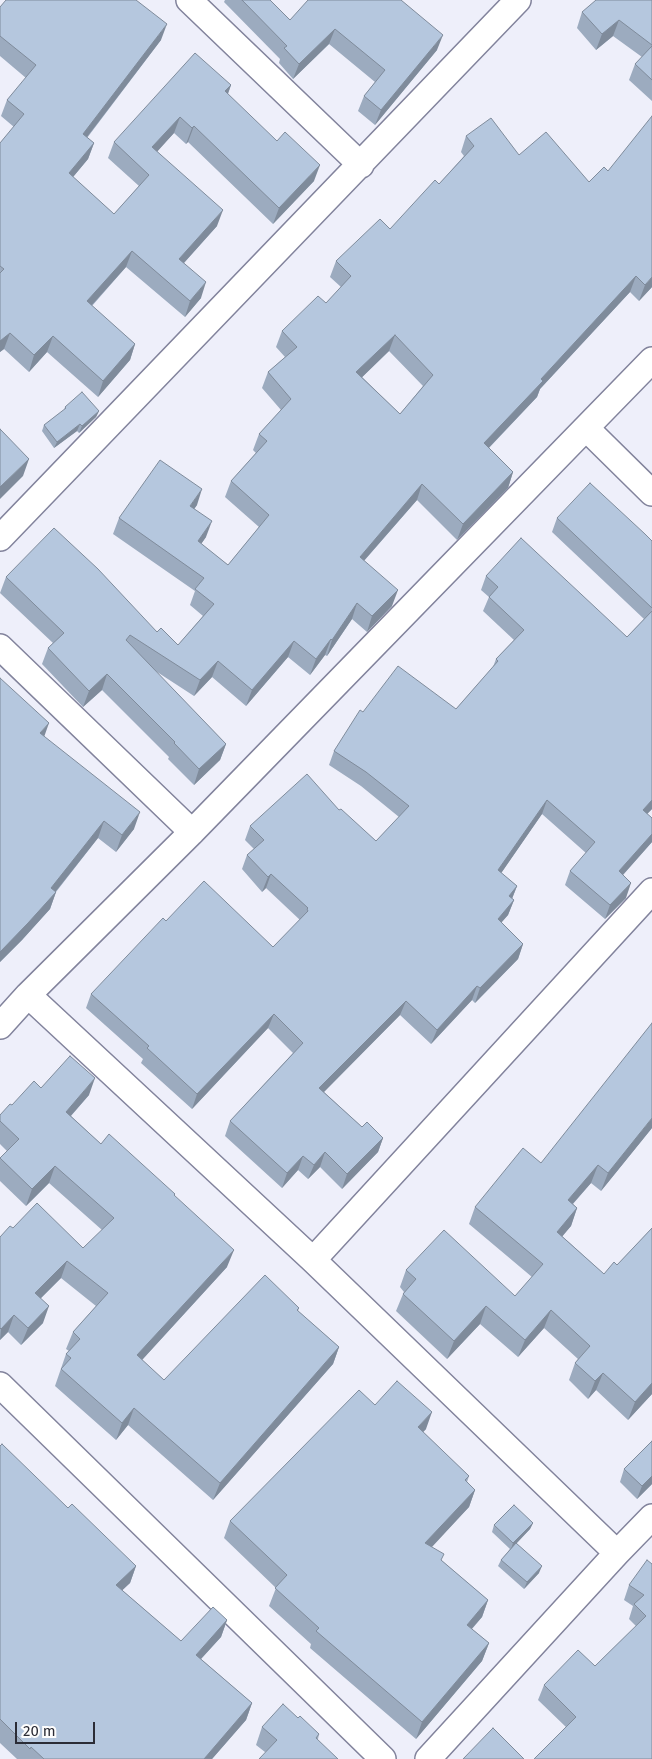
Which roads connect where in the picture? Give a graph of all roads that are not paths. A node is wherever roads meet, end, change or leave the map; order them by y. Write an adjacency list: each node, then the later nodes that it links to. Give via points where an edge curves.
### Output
1 (188, 0): 3 (street)
2 (518, 0): 3 (street)
3 (361, 165): 7 (street)
4 (652, 360): 5 (street)
5 (586, 428): 6 (street); 9 (street)
6 (652, 493)
7 (0, 538)
8 (0, 647): 9 (street)
9 (192, 832): 11 (street)
10 (652, 891): 13 (street)
11 (28, 995): 12 (street); 13 (street)
12 (0, 1026)
13 (313, 1260): 16 (street)
14 (0, 1386): 17 (street)
15 (652, 1517): 16 (street)
16 (618, 1553): 18 (street)
17 (383, 1759)
18 (428, 1759)

